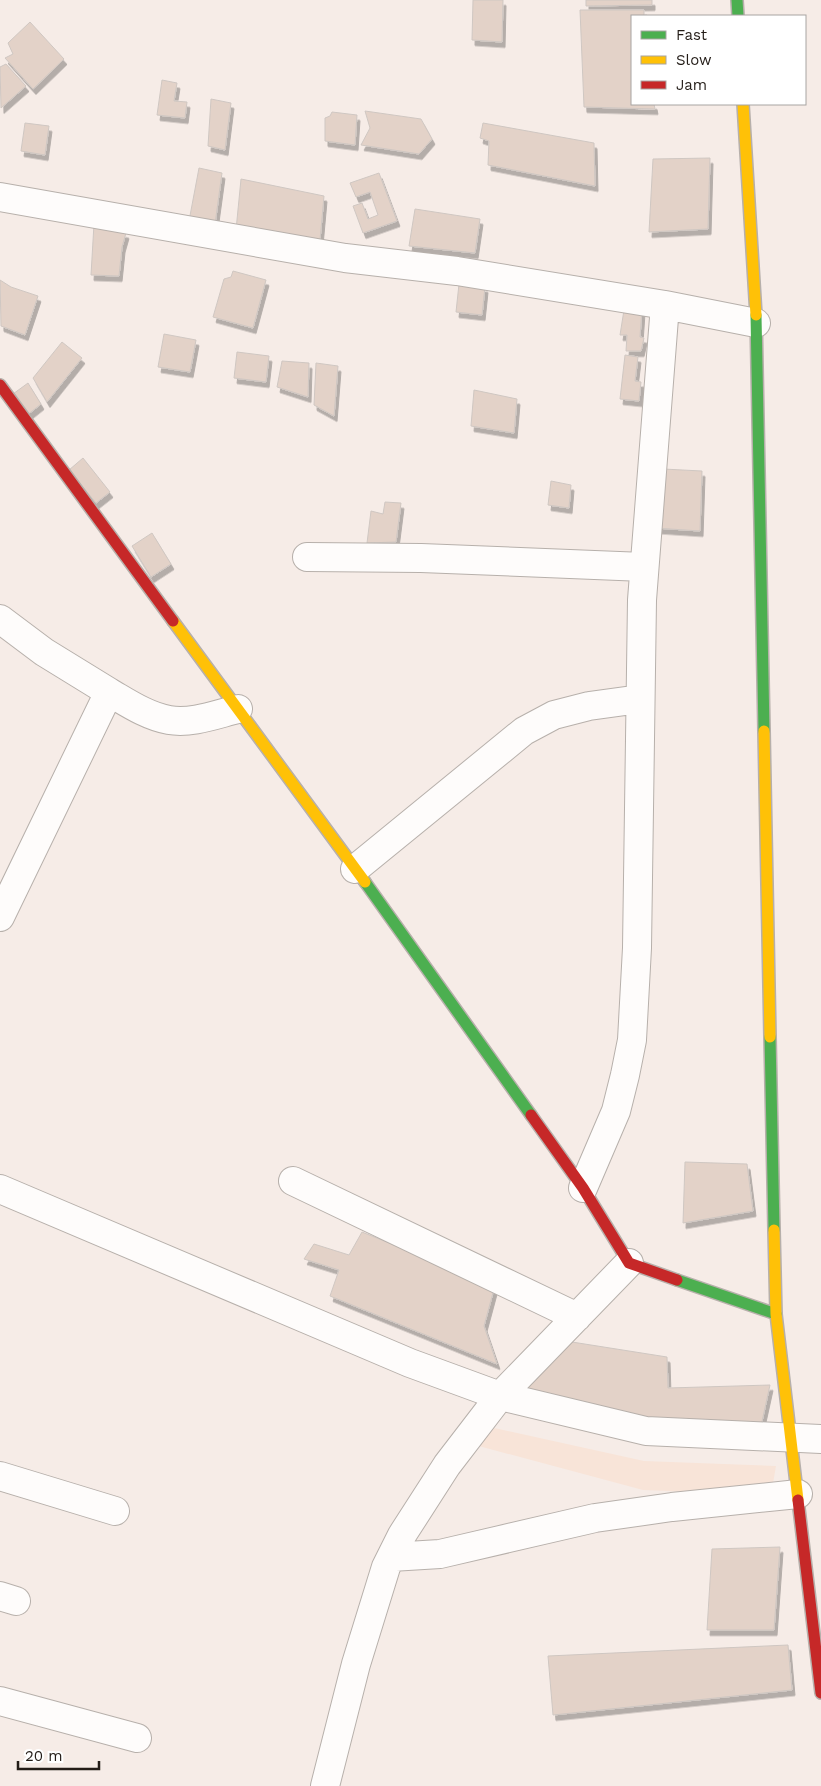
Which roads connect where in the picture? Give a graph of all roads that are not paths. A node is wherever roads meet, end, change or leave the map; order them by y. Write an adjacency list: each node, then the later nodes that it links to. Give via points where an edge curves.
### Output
1 (737, 0): 2 (street)
2 (738, 15)
3 (743, 105): 6 (street)
4 (0, 197): 5 (street, via 345,258 457,271)
5 (665, 305): 6 (street); 9 (street)
6 (756, 323): 20 (street)
7 (0, 385): 13 (street)
8 (307, 557): 9 (street)
9 (644, 567): 12 (street)
10 (0, 619): 11 (street, via 44,652)
11 (109, 692): 13 (street, via 144,712 170,720 199,719); 15 (street)
12 (640, 699): 14 (street, via 554,715 524,731); 17 (street, via 637,948 632,1040 616,1110)
13 (238, 709): 14 (street)
14 (355, 868): 17 (street)
15 (0, 917)
16 (293, 1181): 21 (street)
17 (583, 1188): 19 (street)
18 (0, 1190): 22 (street, via 410,1363)
19 (629, 1263): 20 (street); 21 (street)
20 (776, 1314): 23 (street)
21 (577, 1317): 22 (street)
22 (500, 1396): 23 (street, via 646,1431); 28 (street, via 447,1465)
23 (791, 1438): 24 (street); 26 (street)
24 (821, 1439)
25 (0, 1476): 27 (street)
26 (798, 1494): 28 (street, via 594,1518 440,1554); 29 (street)
27 (115, 1511)
28 (391, 1558): 32 (street, via 356,1664)
29 (821, 1693)
30 (0, 1701): 31 (street)
31 (137, 1738)
32 (325, 1786)

